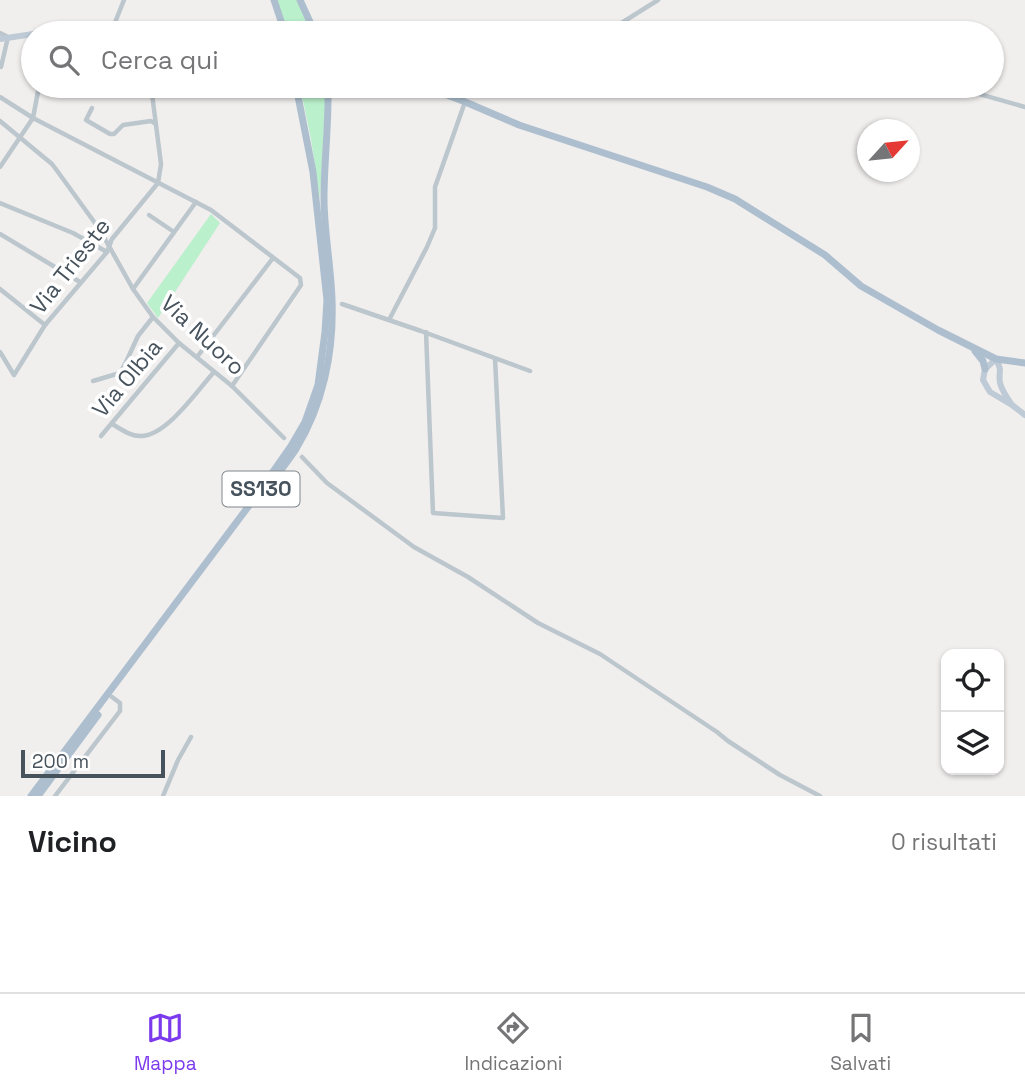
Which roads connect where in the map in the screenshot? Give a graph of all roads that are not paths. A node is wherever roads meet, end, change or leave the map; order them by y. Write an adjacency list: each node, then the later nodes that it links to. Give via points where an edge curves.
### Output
1 (124, 0): 5 (street)
2 (274, 0): 6 (main road)
3 (300, 0): 7 (main road)
4 (658, 0): 8 (street)
5 (116, 21)
6 (278, 21)
7 (310, 21)
8 (625, 21)
9 (0, 33): 10 (street)
10 (4, 38): 11 (street)
11 (1, 67)
12 (0, 97): 22 (street)
13 (37, 98): 22 (street)
14 (152, 98): 24 (street)
15 (298, 98): 65 (main road, SS130, via 316,194 327,299 318,385 305,422 251,503)
16 (328, 98): 63 (main road, SS130, via 324,200 332,300 327,367 319,401 295,451)
17 (454, 98): 19 (main road)
18 (993, 98): 20 (street)
19 (465, 102): 40 (street, via 435,187 435,228); 44 (main road, via 735,199 825,255 861,286)
20 (1025, 107)
21 (92, 108): 24 (street, via 86,120 110,134 123,125)
22 (33, 118): 25 (street); 27 (street)
23 (0, 121): 25 (street, Via Nuoro)
24 (155, 123): 27 (street, via 161,164)
25 (20, 137): 26 (street); 33 (street, Via Nuoro, via 52,164 100,230)
26 (0, 167)
27 (158, 183): 28 (street); 33 (street, Via Trieste)
28 (196, 202): 31 (street); 34 (street)
29 (0, 203): 33 (street)
30 (149, 215): 31 (street)
31 (173, 232): 37 (street)
32 (0, 234): 35 (street)
33 (108, 250): 35 (street, Via Trieste); 37 (street, Via Nuoro)
34 (273, 258): 46 (street); 56 (street, via 300,278 301,285)
35 (81, 282): 41 (street, Via Trieste)
36 (0, 289): 41 (street)
37 (133, 289): 39 (street, Via Nuoro)
38 (342, 303): 40 (street)
39 (153, 317): 43 (street, Via Nuoro); 55 (street, via 138,335 120,373)
40 (390, 320): 42 (street)
41 (45, 325): 45 (street, Via Trieste, via 14,375)
42 (426, 332): 47 (street); 47 (street, via 433,513 503,518)
43 (179, 343): 46 (street, Via Nuoro); 59 (street, Via Olbia)
44 (972, 348): 48 (main road); 51 (main road)
45 (0, 352)
46 (197, 357): 54 (street, Via Nuoro)
47 (495, 359): 53 (street)
48 (996, 359): 49 (main road); 51 (street); 52 (street)
49 (1013, 362): 50 (main road); 52 (main road)
50 (1025, 363)
51 (985, 369): 57 (street, via 983,380 990,392)
52 (1002, 369): 57 (street, via 1000,380)
53 (530, 371)
54 (214, 372): 56 (street, Via Nuoro); 59 (street, via 157,432 132,435)
55 (93, 381)
56 (232, 386): 61 (street, Via Nuoro)
57 (1012, 405): 58 (street)
58 (1025, 415)
59 (112, 424): 60 (street, Via Olbia)
60 (101, 436)
61 (284, 438)
62 (302, 457): 69 (street, via 327,483 414,547 600,654 780,775)
63 (112, 697): 66 (main road, SS130); 67 (street, via 120,703 120,712)
64 (191, 737): 68 (street)
65 (31, 796)
66 (38, 796)
67 (55, 796)
68 (163, 796)
69 (820, 796)

